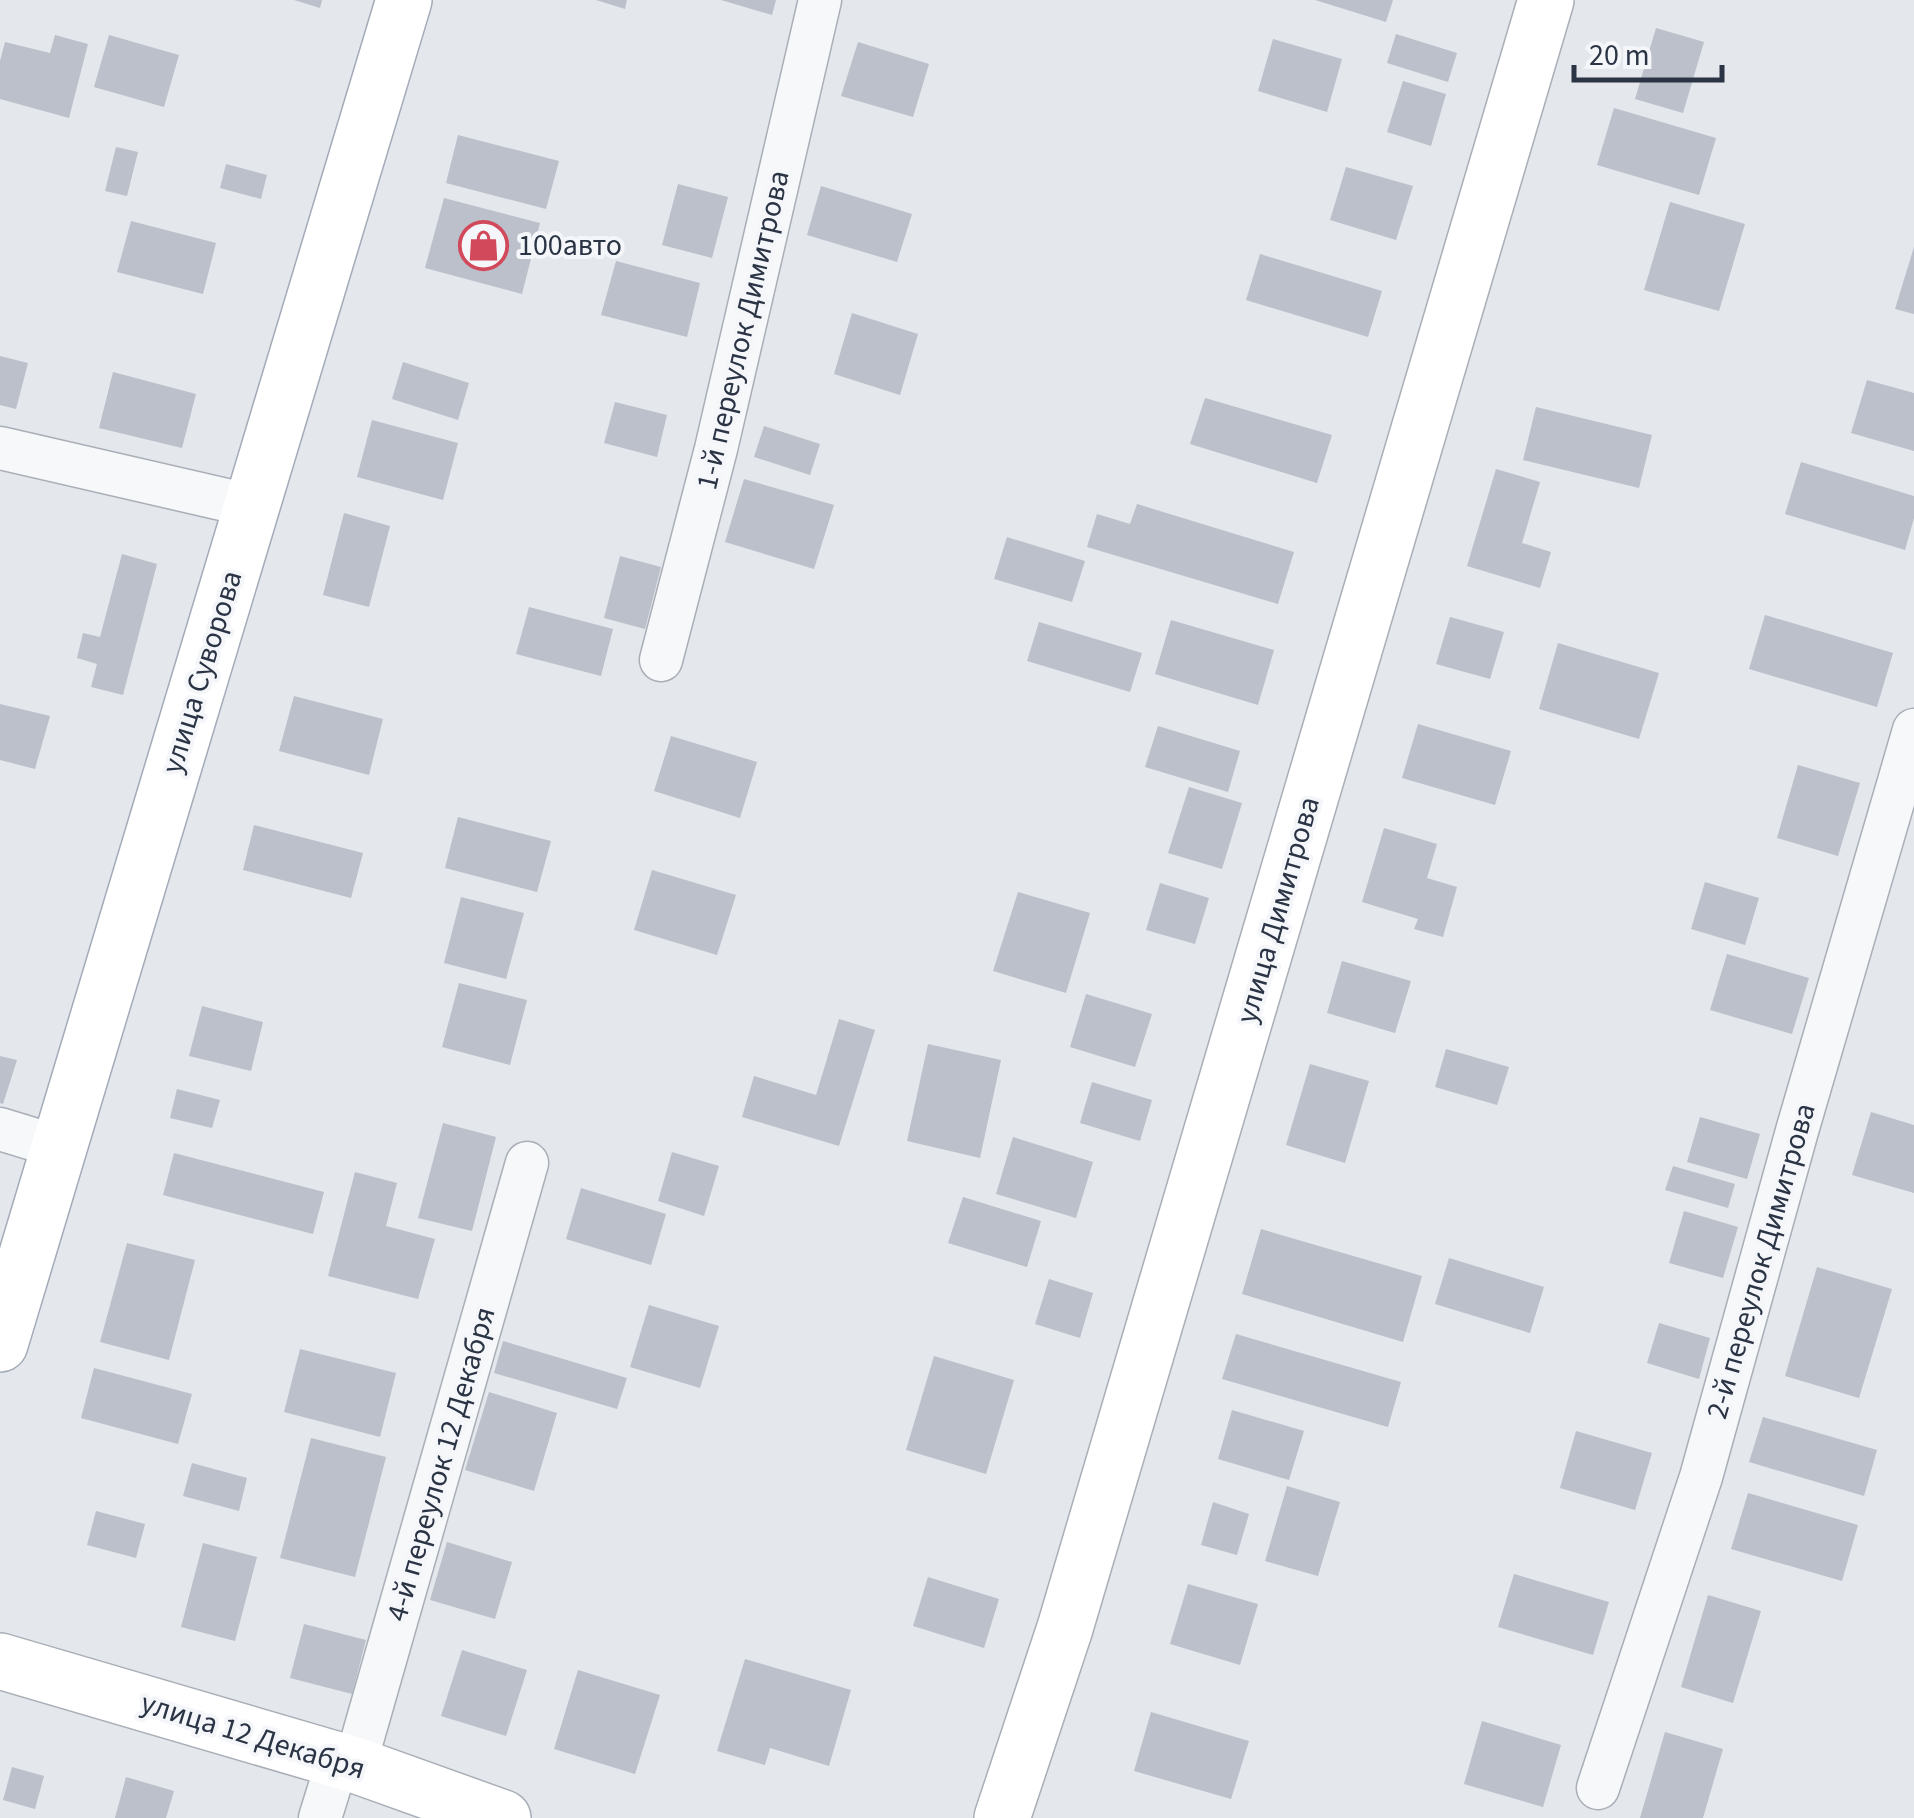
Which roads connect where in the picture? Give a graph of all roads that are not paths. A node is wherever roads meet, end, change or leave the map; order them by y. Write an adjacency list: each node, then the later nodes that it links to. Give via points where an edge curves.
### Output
1 (404, 0): 5 (main road, улица Суворова)
2 (820, 0): 6 (street, 1-й переулок Димитрова)
3 (1546, 0): 17 (main road, улица Димитрова, via 1077,1590)
4 (0, 448): 5 (street)
5 (252, 506): 9 (main road, улица Суворова)
6 (661, 660)
7 (1914, 730): 14 (street, 2-й переулок Димитрова, via 1701,1477)
8 (0, 1129): 9 (street)
9 (59, 1148): 11 (main road, улица Суворова)
10 (526, 1163): 13 (street, 4-й переулок 12 Декабря)
11 (0, 1344)
12 (0, 1661): 13 (main road, улица 12 Декабря)
13 (346, 1762): 15 (street, 4-й переулок 12 Декабря); 16 (main road, улица 12 Декабря)
14 (1598, 1788)
15 (320, 1818)
16 (503, 1818)
17 (1002, 1818)

